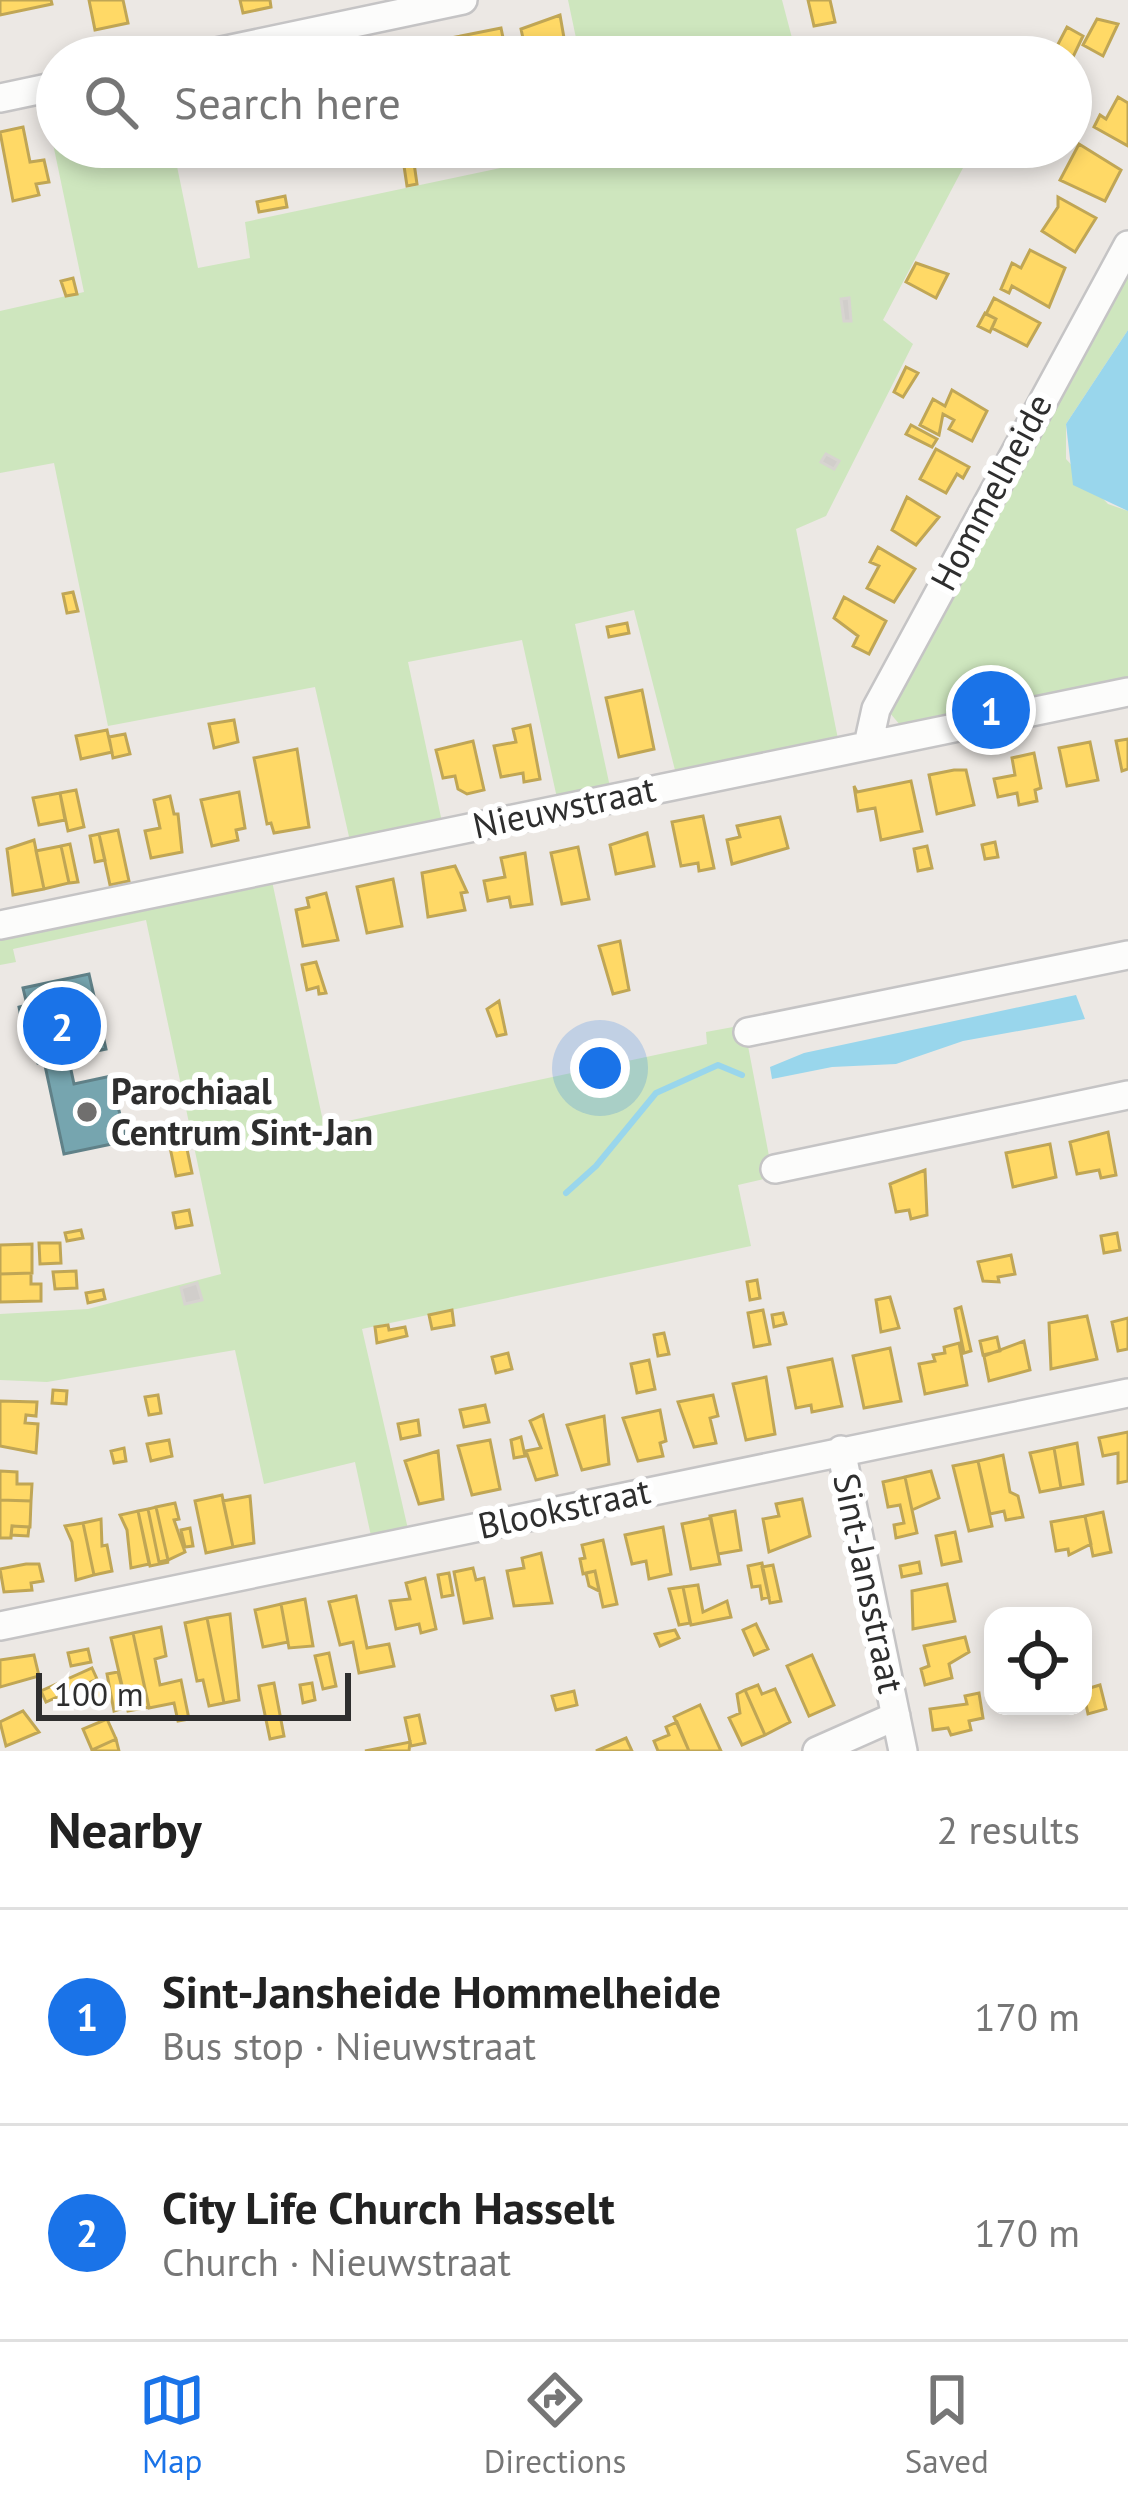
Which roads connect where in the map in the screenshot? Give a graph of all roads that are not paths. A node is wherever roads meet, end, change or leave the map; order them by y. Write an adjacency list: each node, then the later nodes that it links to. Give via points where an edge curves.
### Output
1 (464, 0): 2 (street)
2 (293, 36)
3 (36, 90): 4 (street)
4 (0, 98)
5 (1128, 244): 7 (street, Hommelheide, via 876,709)
6 (1128, 692): 7 (street, Nieuwstraat)
7 (868, 745): 8 (street, Nieuwstraat)
8 (0, 925)
9 (1128, 955): 10 (street)
10 (748, 1032)
11 (1128, 1095): 12 (street)
12 (775, 1168)
13 (1128, 1393): 14 (street, Blookstraat)
14 (841, 1450): 15 (street, Blookstraat); 16 (street, Sint-Jansstraat)
15 (0, 1626)
16 (896, 1716): 17 (street, Sint-Jansstraat); 18 (street, Sint-Jansstraat)
17 (817, 1751)
18 (903, 1751)

